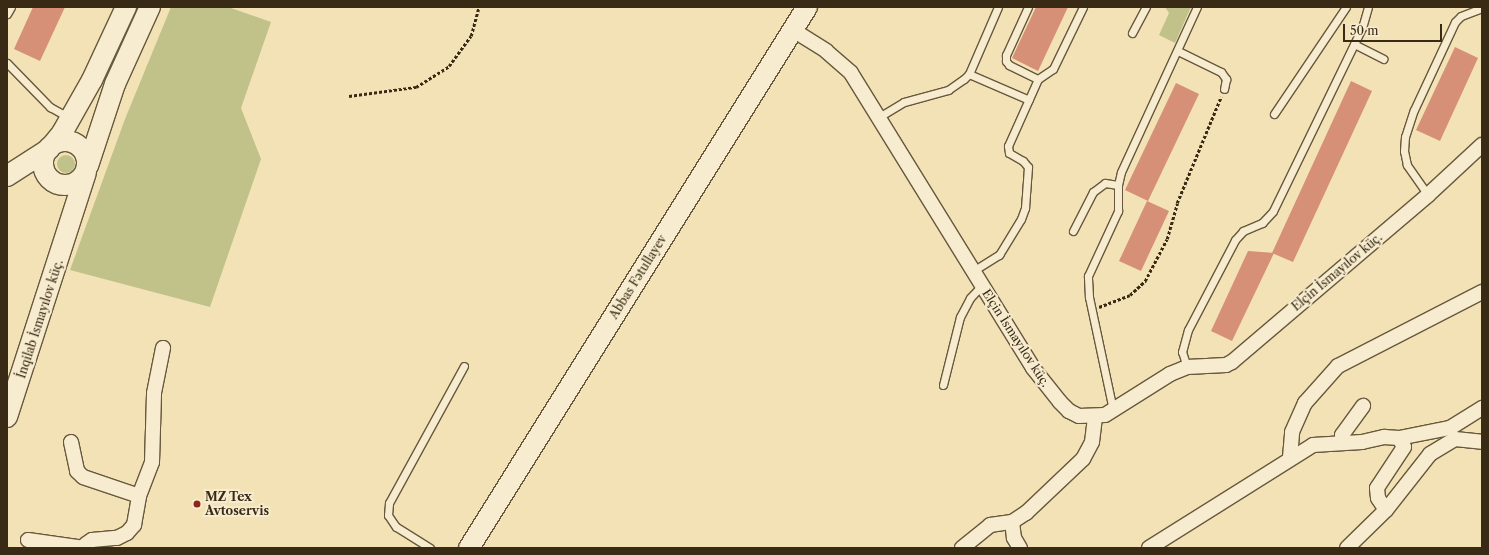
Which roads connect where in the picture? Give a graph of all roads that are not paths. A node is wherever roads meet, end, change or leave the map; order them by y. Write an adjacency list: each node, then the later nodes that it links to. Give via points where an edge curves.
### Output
1 (11, 7): 13 (lane)
2 (126, 7): 26 (main road, via 92,80)
3 (150, 7): 29 (main road, İnqilab İsmayılov küç., via 115,84)
4 (807, 7): 14 (main road, Abbas Fətullayev)
5 (998, 7): 20 (lane)
6 (1028, 7): 21 (lane, via 1006,55 1006,61 1009,65)
7 (1083, 7): 21 (lane, via 1053,68)
8 (1146, 7): 15 (lane)
9 (1197, 7): 17 (lane)
10 (1346, 7): 24 (lane)
11 (1368, 7): 16 (lane)
12 (1482, 8): 34 (lane, via 1461,16 1455,22 1414,110 1405,137 1407,165)
13 (7, 14)
14 (793, 30): 25 (street, Elçin İsmayılov küç., via 826,51 851,73); 60 (main road, Abbas Fətullayev)
15 (1132, 33)
16 (1354, 44): 18 (lane); 42 (lane, via 1273,211 1262,223 1243,231 1235,240 1188,330 1182,352)
17 (1178, 51): 22 (lane, via 1220,72 1226,79); 33 (lane, via 1121,172)
18 (1383, 59)
19 (7, 63): 26 (lane, via 50,107)
20 (969, 74): 23 (lane); 25 (lane, via 948,90 904,102)
21 (1038, 79): 23 (lane)
22 (1224, 89)
23 (1029, 100): 37 (lane, via 1007,149 1028,168 1025,208 999,255)
24 (1274, 114)
25 (879, 117): 37 (street, Elçin İsmayılov küç.)
26 (70, 119): 28 (main road)
27 (1482, 145): 34 (street, Elçin İsmayılov küç.)
28 (49, 149): 29 (main road, via 60,142 74,143 85,152); 30 (main road); 32 (main road, via 43,163 48,177)
29 (87, 169): 32 (main road, via 75,184 61,185); 36 (main road, İnqilab İsmayılov küç.)
30 (7, 176)
31 (7, 179): 32 (main road, via 31,176)
32 (54, 182): 36 (main road, via 64,202)
33 (1118, 185): 35 (lane, via 1105,182 1098,187); 46 (lane, via 1118,211 1088,276 1092,309)
34 (1428, 195): 42 (street, Elçin İsmayılov küç., via 1232,362 1226,365)
35 (1073, 231)
36 (64, 244): 47 (main road, İnqilab İsmayılov küç.)
37 (973, 270): 38 (street, Elçin İsmayılov küç.)
38 (982, 285): 43 (lane, via 970,298 960,317); 48 (street, Elçin İsmayılov küç., via 1033,368 1060,402 1079,416)
39 (1482, 292): 53 (street, via 1338,366 1305,403 1292,432)
40 (163, 348): 54 (street, via 154,393 152,462)
41 (464, 366): 59 (lane, via 390,503 388,515 396,527)
42 (1187, 367): 46 (street, Elçin İsmayılov küç., via 1170,374)
43 (943, 385)
44 (1363, 406): 52 (street, via 1342,435)
45 (1482, 408): 49 (street, via 1450,428)
46 (1113, 410): 48 (street, Elçin İsmayılov küç.)
47 (7, 417)
48 (1096, 417): 56 (street, via 1092,442 1083,458 1026,513)
49 (1399, 438): 52 (street, via 1384,436); 55 (street, via 1404,447 1377,488 1378,498)
50 (72, 442): 54 (street, via 77,471 83,477)
51 (1482, 442): 55 (street, via 1455,439 1430,454)
52 (1343, 443): 53 (street, via 1312,444)
53 (1290, 457): 63 (street)
54 (139, 496): 58 (street, via 134,525 127,533 117,538 92,540)
55 (1386, 510): 64 (street)
56 (1012, 522): 61 (street, via 990,525); 62 (street, via 1014,538)
57 (28, 540): 58 (street)
58 (84, 548)
59 (430, 548)
60 (469, 548)
61 (962, 548)
62 (1020, 548)
63 (1149, 548)
64 (1347, 548)

